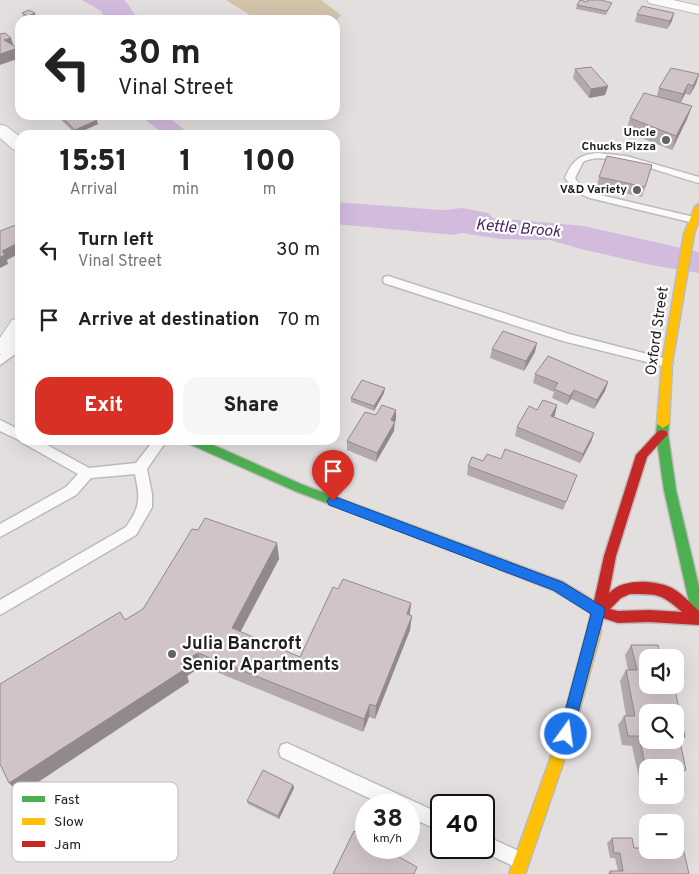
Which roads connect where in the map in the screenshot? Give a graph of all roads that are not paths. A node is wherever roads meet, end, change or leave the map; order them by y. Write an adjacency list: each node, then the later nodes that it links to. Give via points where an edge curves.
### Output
1 (654, 0): 2 (street)
2 (699, 10)
3 (0, 130): 4 (street)
4 (15, 142)
5 (699, 180): 7 (lane, via 607,156 585,157 574,166 570,178 579,190 593,196)
6 (699, 207): 7 (street, Oxford Street)
7 (694, 220): 11 (street, Oxford Street)
8 (388, 280): 11 (lane, via 567,338)
9 (15, 335): 10 (street)
10 (7, 352)
11 (667, 362): 14 (street, Oxford Street)
12 (0, 425): 13 (lane)
13 (15, 433)
14 (662, 434): 22 (street, via 642,455 610,556); 23 (street, Oxford Street, via 670,490)
15 (36, 445): 19 (lane)
16 (157, 445): 18 (lane)
17 (202, 445): 22 (street, via 299,488 558,586)
18 (140, 468): 19 (lane); 21 (lane, via 148,500 143,516 132,530)
19 (87, 473): 20 (lane, via 71,491)
20 (0, 531)
21 (0, 608)
22 (599, 611): 23 (street, via 618,618); 23 (street, via 616,594 629,588 658,589 669,593); 27 (street, via 566,734)
23 (699, 618)
24 (287, 752): 25 (lane)
25 (378, 794)
26 (495, 851): 27 (lane)
27 (519, 867)

